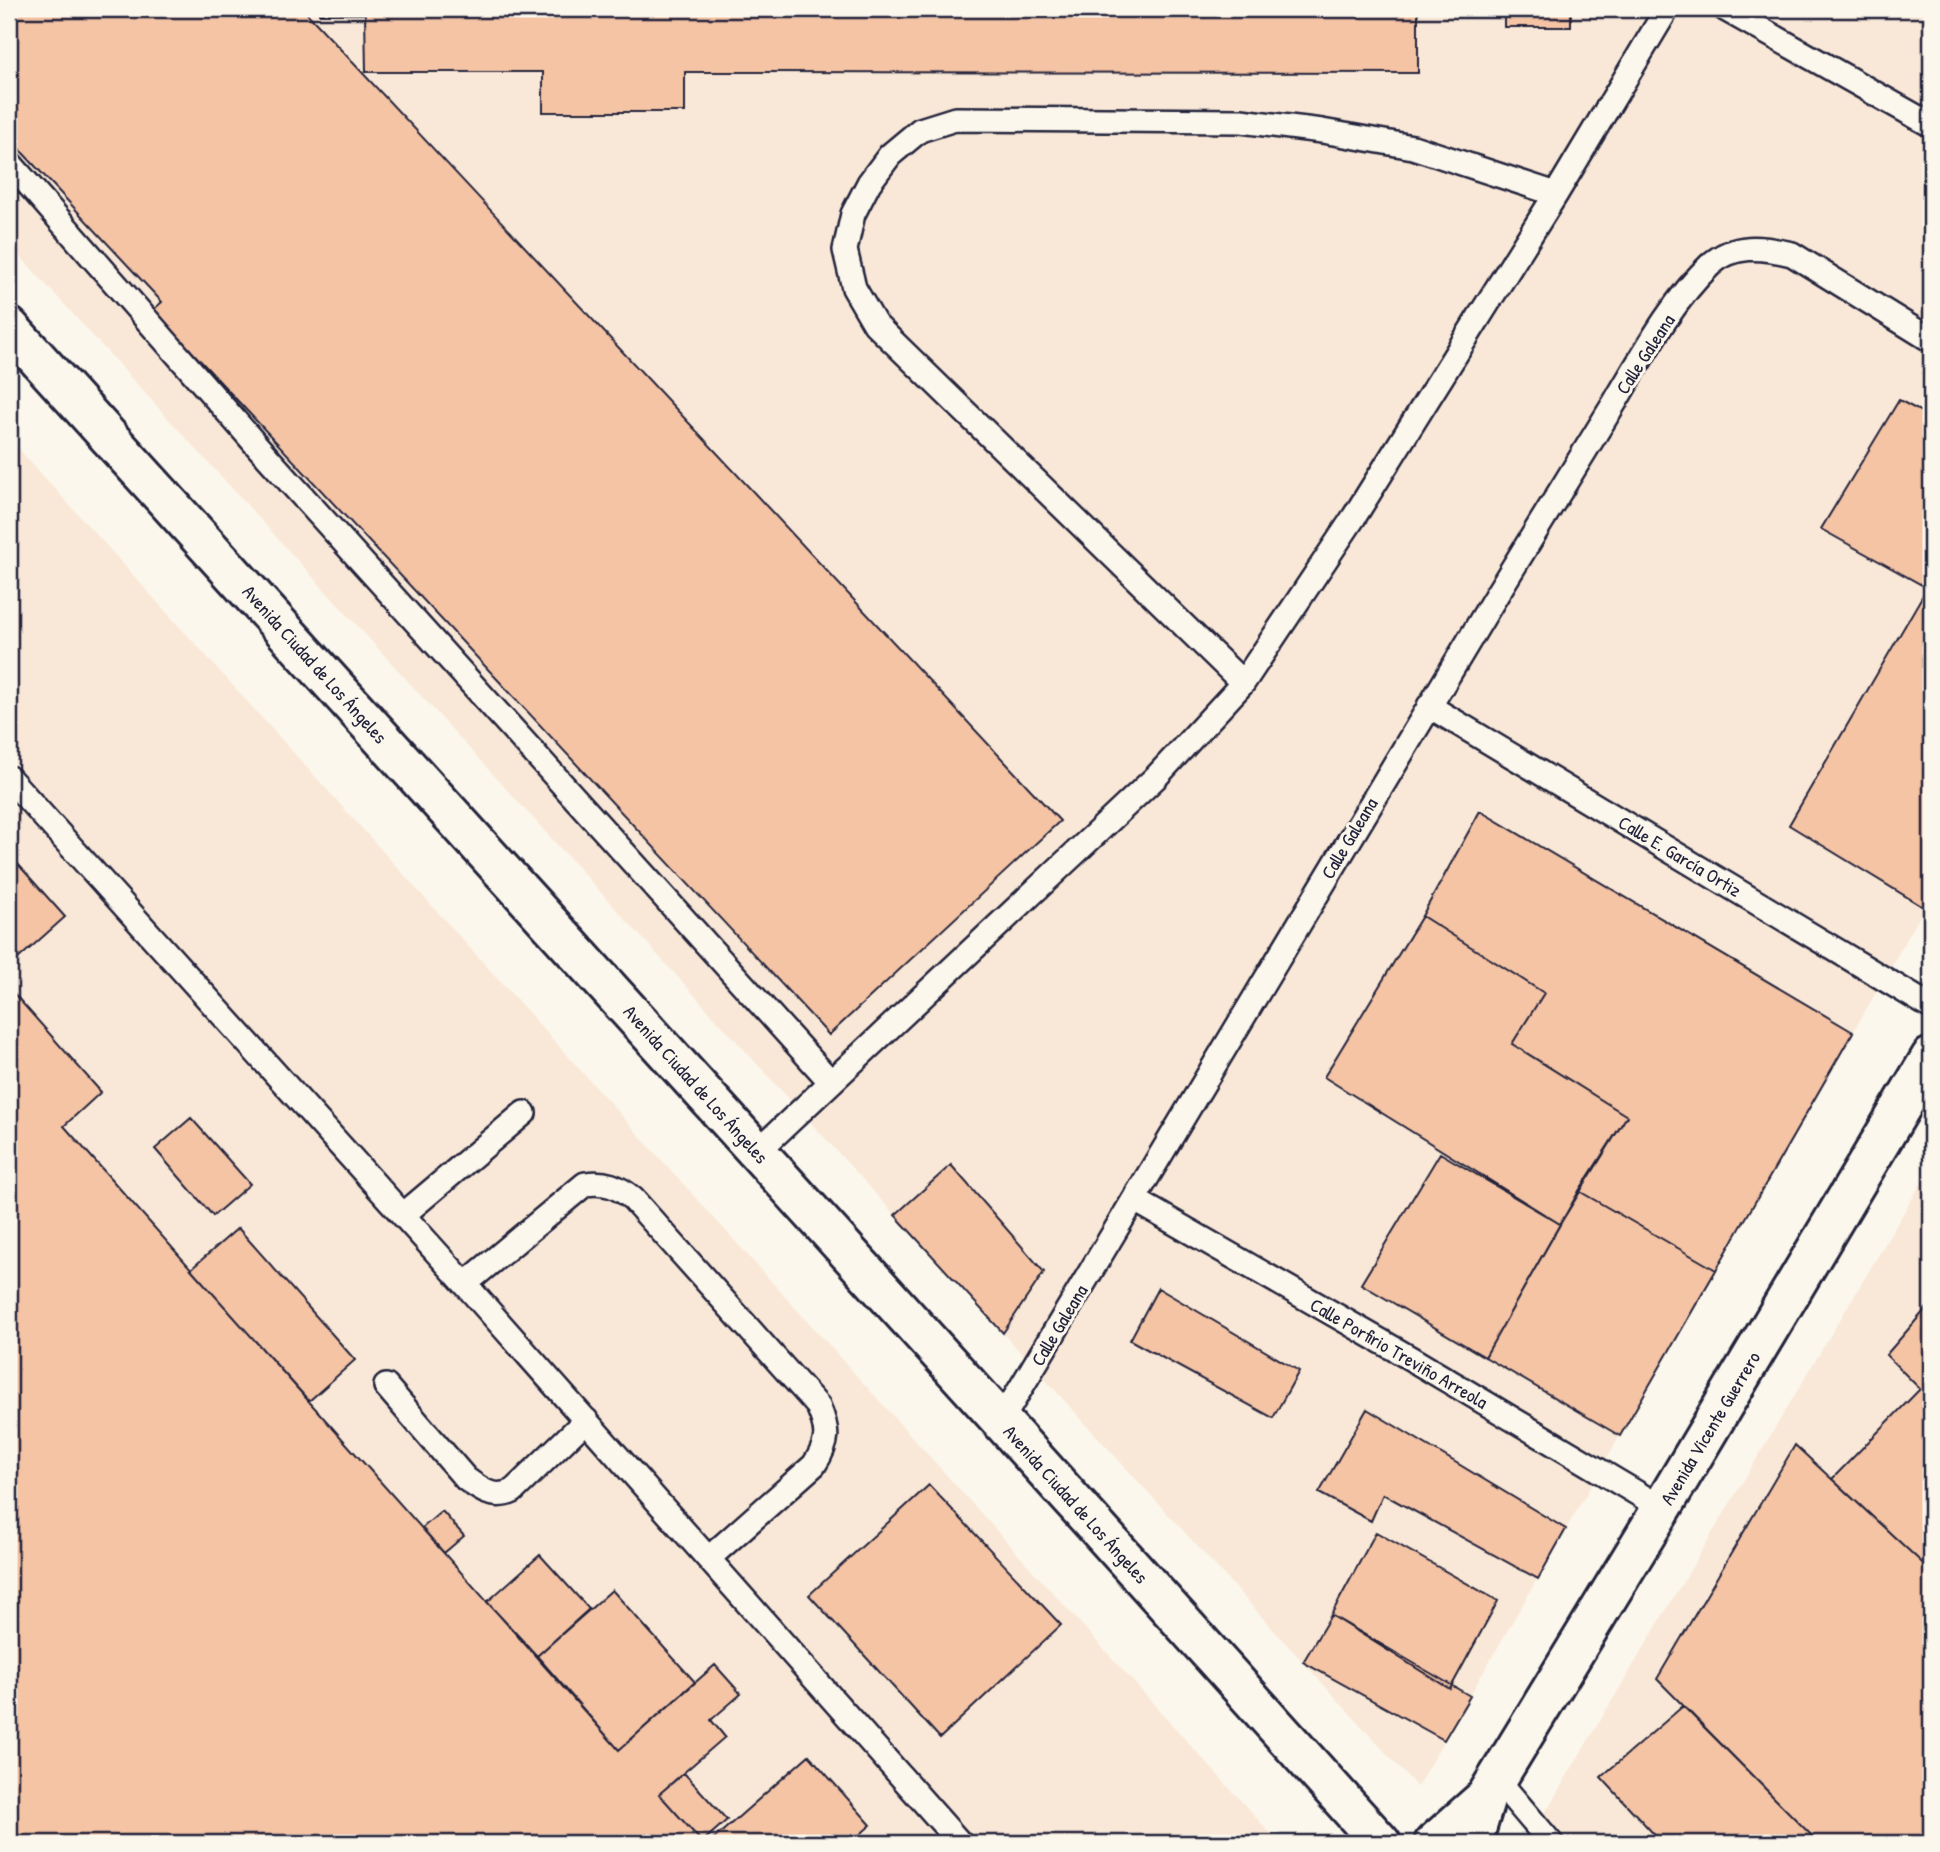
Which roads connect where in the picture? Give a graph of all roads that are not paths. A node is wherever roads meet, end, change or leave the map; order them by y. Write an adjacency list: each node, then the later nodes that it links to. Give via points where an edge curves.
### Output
1 (1667, 9): 5 (lane)
2 (1724, 9): 3 (lane)
3 (1931, 125)
4 (9, 162): 13 (lane, via 268,458)
5 (1556, 194): 8 (lane, via 1347,528); 8 (lane, via 1413,148 1241,121 955,119 920,131 890,155 869,183 853,214 845,250 854,288 875,324)
6 (9, 327): 15 (street, Avenida Ciudad de Los Ángeles)
7 (1931, 340): 9 (lane, Calle Galeana, via 1792,254 1748,247 1711,264 1684,295 1634,370)
8 (1243, 683): 13 (lane, via 1156,777)
9 (1429, 706): 11 (lane, Calle E. García Ortiz); 16 (lane, Calle Galeana)
10 (9, 778): 17 (lane)
11 (1931, 1007)
12 (1931, 1057): 22 (street, Avenida Vicente Guerrero)
13 (830, 1081): 15 (lane)
14 (524, 1113): 17 (lane)
15 (757, 1152): 21 (street, Avenida Ciudad de Los Ángeles)
16 (1135, 1200): 21 (lane, Calle Galeana); 22 (lane, Calle Porfirio Treviño Arreola)
17 (403, 1215): 18 (lane)
18 (465, 1284): 20 (lane); 23 (lane, via 584,1184 608,1184 633,1199 809,1395 826,1422 822,1452 814,1465)
19 (386, 1386): 20 (lane, via 466,1479 492,1494 504,1496 513,1491)
20 (586, 1420): 23 (lane)
21 (1001, 1420): 26 (street, Avenida Ciudad de Los Ángeles)
22 (1662, 1508): 24 (street, Avenida Vicente Guerrero)
23 (709, 1558): 25 (lane)
24 (1492, 1788): 27 (street, Avenida Vicente Guerrero); 28 (street, Avenida Vicente Guerrero); 29 (lane)
25 (960, 1843)
26 (1381, 1843)
27 (1434, 1843)
28 (1472, 1843)
29 (1551, 1843)

